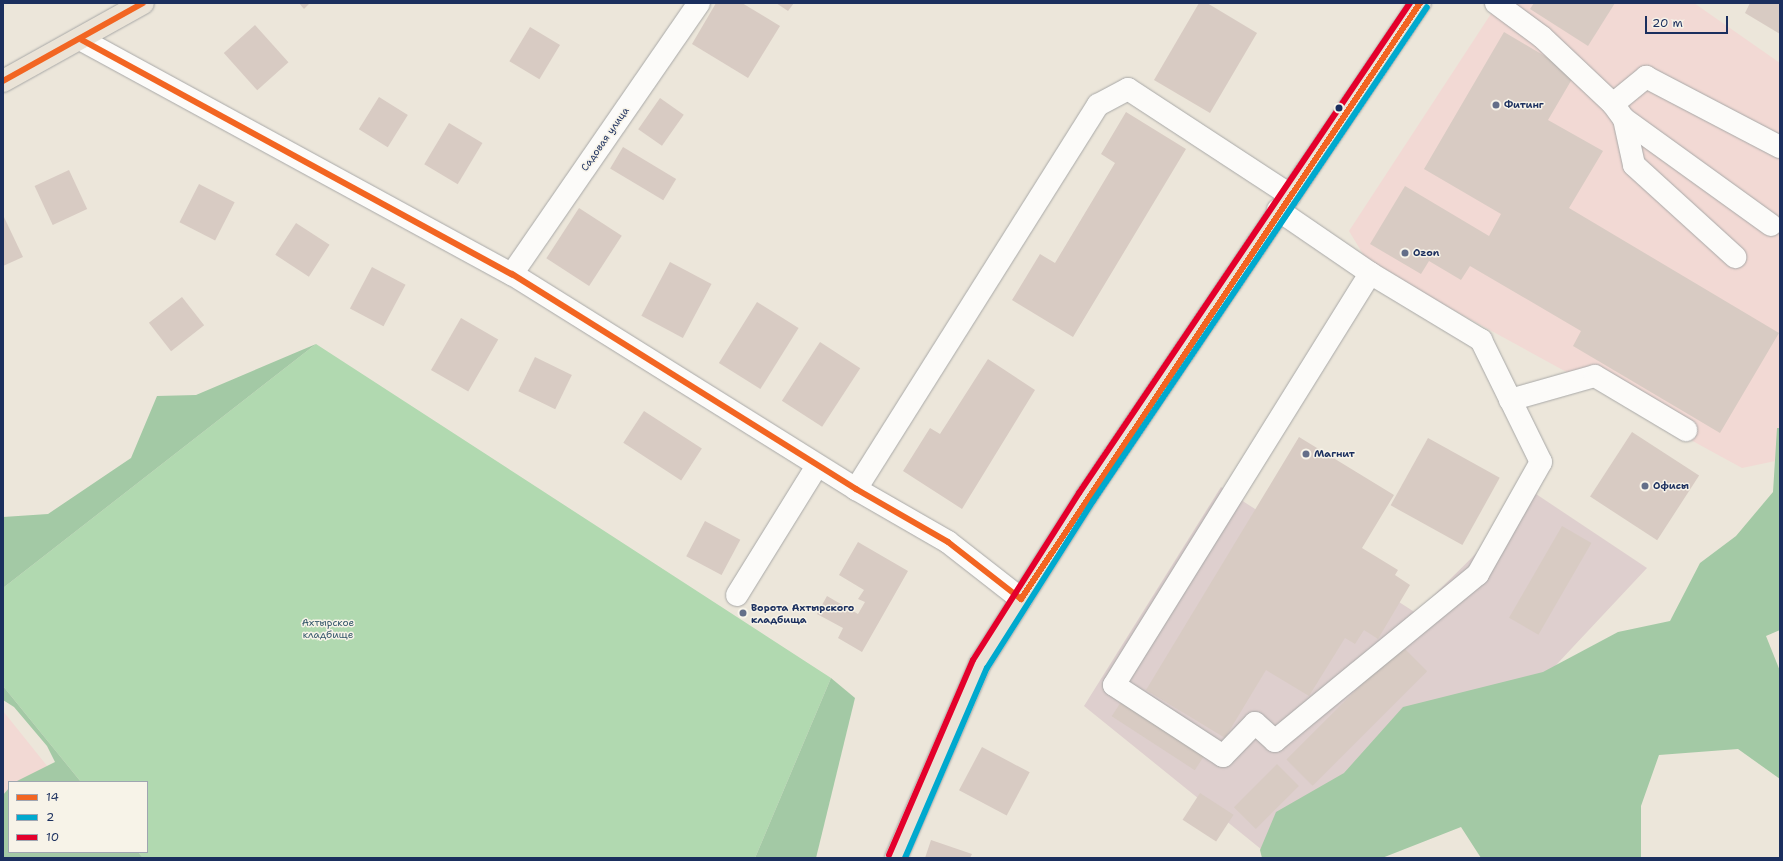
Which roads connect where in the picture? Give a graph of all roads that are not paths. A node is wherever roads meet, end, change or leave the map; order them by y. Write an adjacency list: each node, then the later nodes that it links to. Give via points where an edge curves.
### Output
1 (143, 3): 5 (main road)
2 (699, 3): 13 (street, Садовая улица)
3 (1420, 3): 9 (main road)
4 (1496, 3): 7 (street, via 1542,37)
5 (82, 40): 6 (main road); 13 (street)
6 (3, 81)
7 (1619, 112): 8 (street, via 1646,77); 10 (street); 11 (street, via 1634,164)
8 (1780, 147)
9 (1284, 202): 12 (street); 17 (street, via 1128,89 1098,105); 19 (main road)
10 (1771, 225)
11 (1735, 258)
12 (1370, 273): 14 (street, via 1481,340); 14 (street, via 1114,686 1223,756 1255,723 1276,741 1478,574 1541,462)
13 (512, 274): 16 (street)
14 (1510, 400): 15 (street, via 1595,376)
15 (1686, 430)
16 (817, 466): 17 (street); 18 (street)
17 (856, 490): 19 (street, via 948,542)
18 (738, 596)
19 (1021, 598): 20 (main road, via 980,664)
20 (896, 858)

